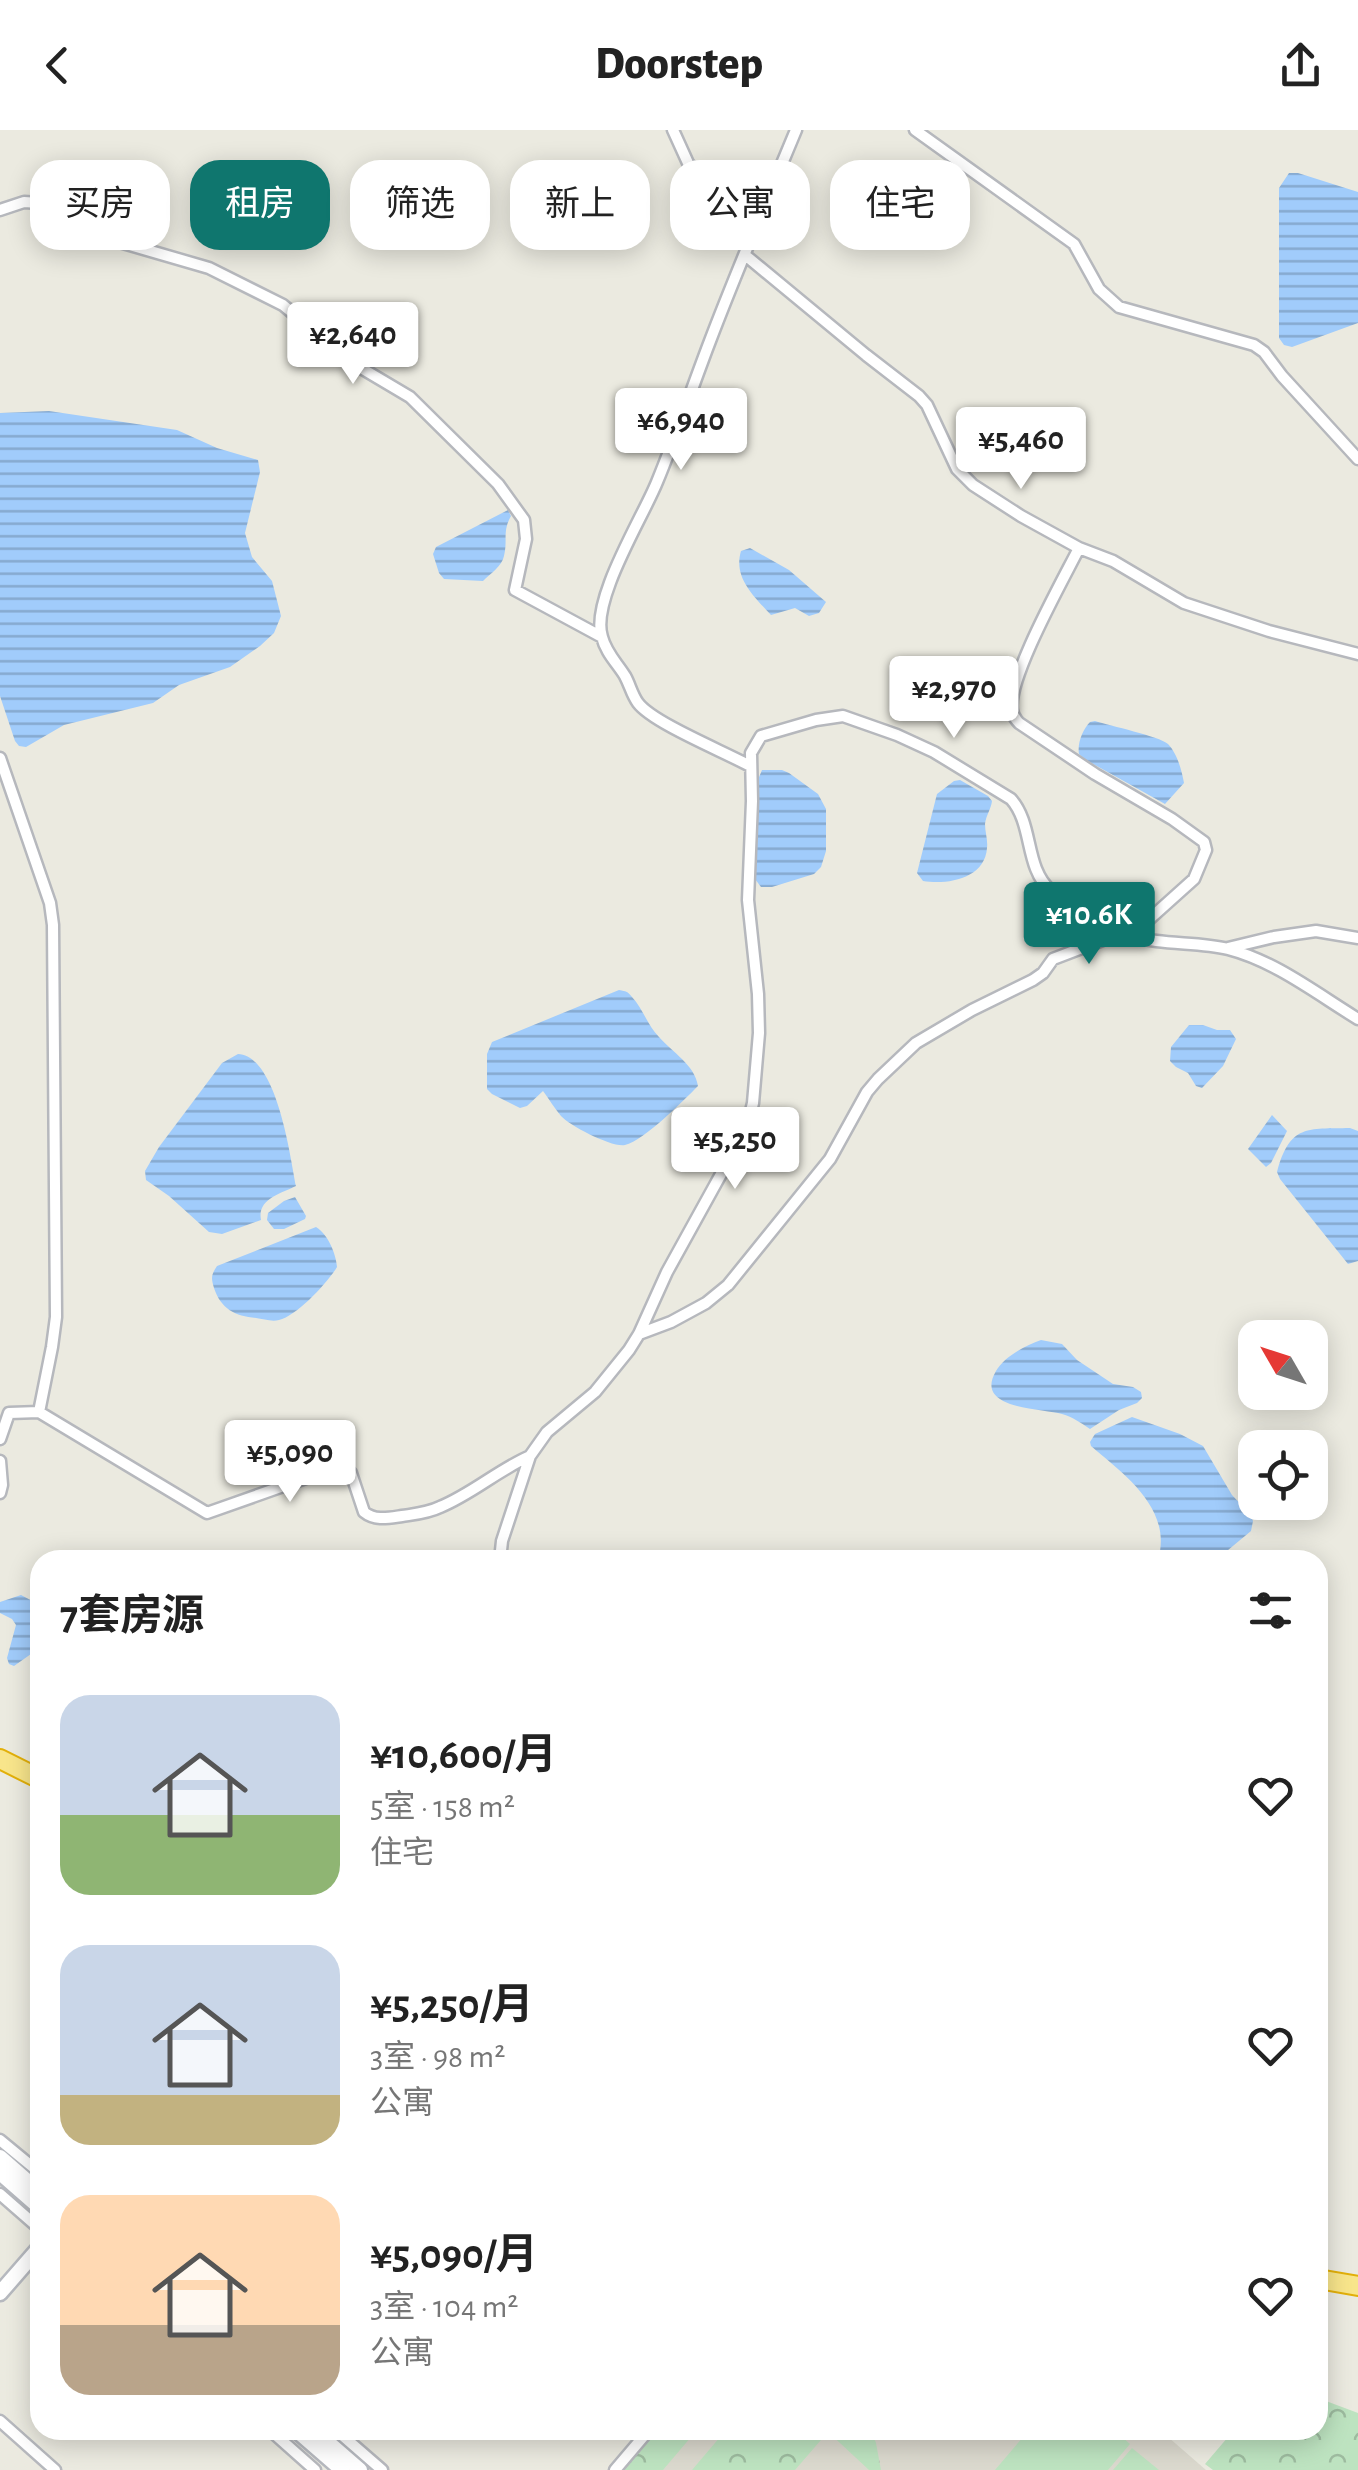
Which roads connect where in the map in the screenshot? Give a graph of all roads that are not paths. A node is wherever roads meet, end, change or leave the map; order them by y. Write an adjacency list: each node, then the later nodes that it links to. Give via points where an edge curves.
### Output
1 (673, 130): 4 (street)
2 (796, 130): 5 (street)
3 (915, 130): 8 (street, via 1074,244 1099,289 1119,307 1258,347)
4 (687, 160)
5 (784, 160)
6 (0, 210): 10 (street, via 39,203 78,230 209,268 283,305 350,362 416,402 498,484 526,527 515,590)
7 (746, 250): 9 (street, via 919,396 967,481); 10 (street, via 656,485 621,555 602,609)
8 (1358, 459)
9 (1079, 548): 11 (street, via 1184,603); 14 (street, via 1018,674 1012,712 1206,846 1188,886)
10 (602, 637): 13 (street, via 643,709)
11 (1358, 654)
12 (0, 758): 19 (street, via 53,925 56,1317)
13 (750, 766): 14 (street, via 762,736 837,716 897,735 1011,800 1041,881); 18 (street, via 748,900 759,1014 753,1103 742,1140)
14 (1126, 936): 16 (street); 18 (street, via 1053,959 1032,980 916,1043 867,1092 830,1160 737,1275 706,1303)
15 (1358, 938): 16 (street, via 1316,931)
16 (1227, 949): 17 (street, via 1274,968)
17 (1358, 1018)
18 (639, 1334): 21 (street, via 606,1380 546,1432)
19 (39, 1412): 20 (street, via 9,1413); 21 (street, via 207,1514 345,1468 368,1516 424,1512)
20 (0, 1440)
21 (530, 1456): 24 (street)
22 (0, 1461): 23 (street)
23 (0, 1494)
24 (501, 1550)
25 (0, 1759): 26 (highway)
26 (30, 1774)
27 (0, 2140): 29 (street)
28 (0, 2157): 31 (main road)
29 (30, 2166)
30 (0, 2173): 33 (main road)
31 (30, 2183)
32 (0, 2194): 34 (street)
33 (30, 2199)
34 (30, 2220)
35 (30, 2259): 38 (main road)
36 (1328, 2281): 37 (highway)
37 (1358, 2286)
38 (0, 2294)
39 (0, 2421): 45 (street)
40 (282, 2440): 46 (street)
41 (308, 2440): 47 (main road)
42 (326, 2440): 48 (main road)
43 (348, 2440): 49 (street)
44 (640, 2440): 50 (street)
45 (54, 2470)
46 (316, 2470)
47 (342, 2470)
48 (360, 2470)
49 (382, 2470)
50 (615, 2470)

